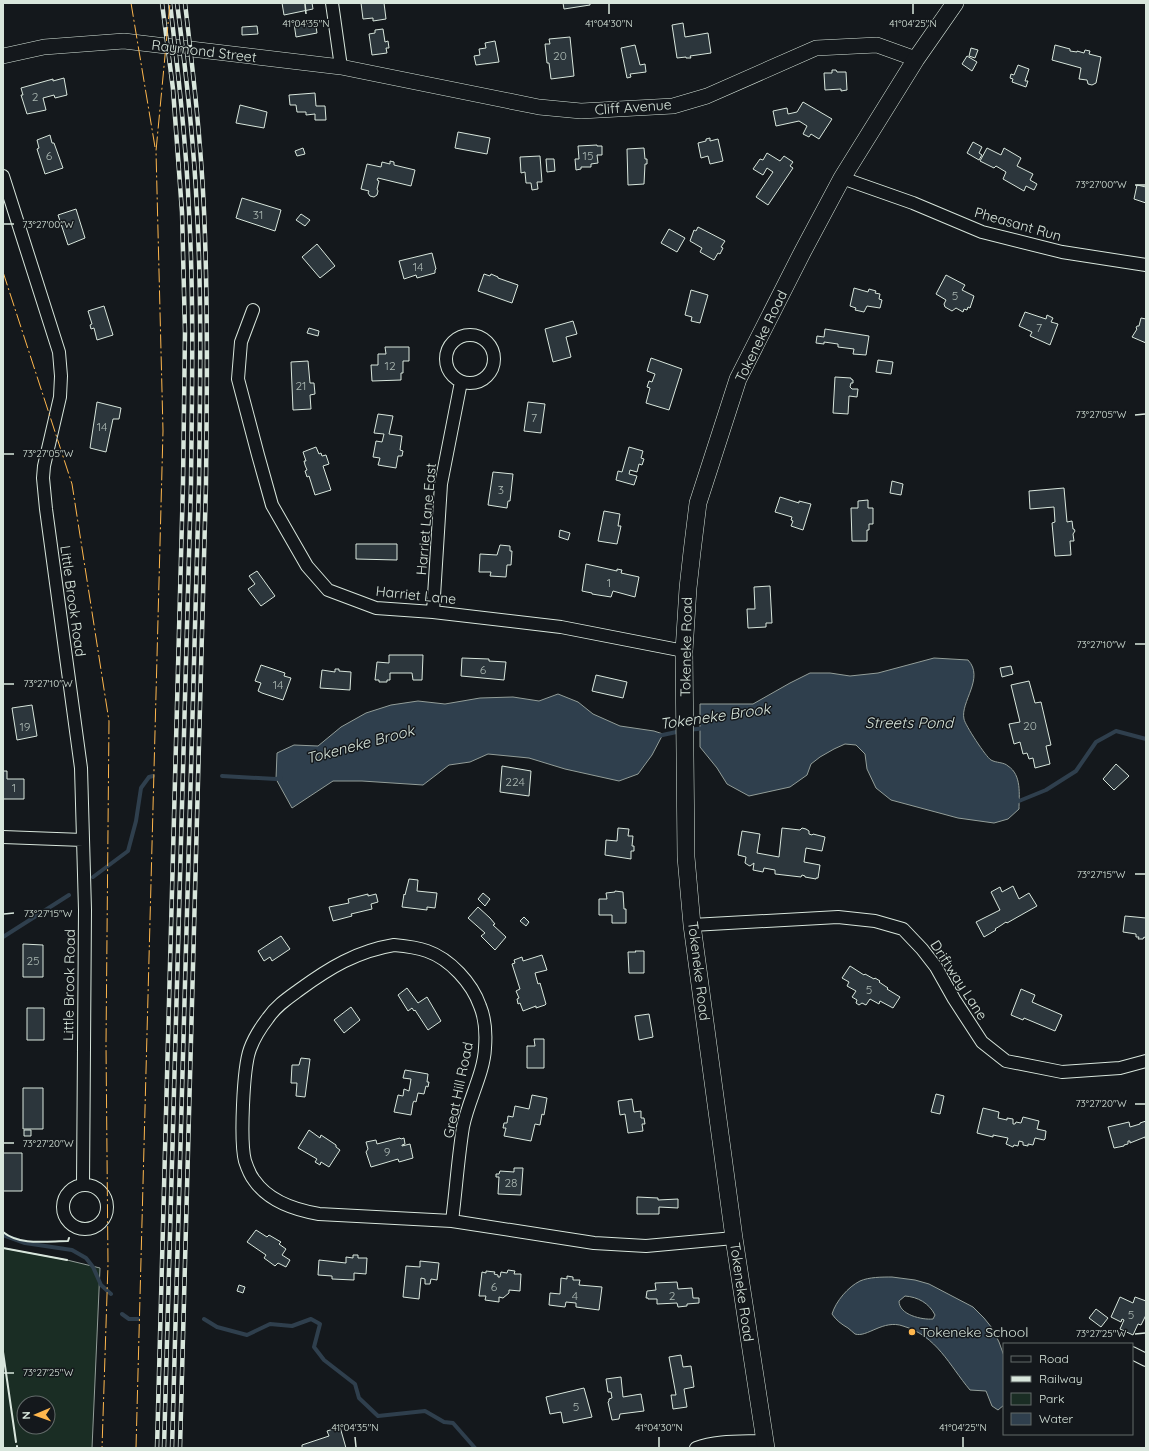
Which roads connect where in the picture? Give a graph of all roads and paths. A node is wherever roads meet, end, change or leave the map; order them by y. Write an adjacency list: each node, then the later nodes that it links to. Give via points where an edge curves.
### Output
1 (332, 3): 5 (street)
2 (955, 3): 4 (main road, Tokeneke Road)
3 (3, 56): 5 (street, Raymond Street, via 44,46 124,41)
4 (916, 59): 5 (street, Cliff Avenue, via 878,45 816,48 707,96 673,106 580,111 539,107); 7 (main road, Tokeneke Road)
5 (341, 67)
6 (3, 176): 14 (street, Little Brook Road, via 59,352 60,397 43,478 81,768)
7 (842, 178): 8 (street, Pheasant Run, via 913,203 982,232 1062,252); 12 (main road, Tokeneke Road, via 738,379 698,503)
8 (1146, 265)
9 (253, 310): 11 (street, Harriet Lane, via 241,342 238,379 272,504 307,566 328,590 376,608)
10 (461, 382): 10 (street, via 480,381 488,376 493,368 492,349 479,336 460,337 448,350 448,369); 11 (street, Harriet Lane East, via 441,484)
11 (433, 612): 12 (street, Harriet Lane, via 561,627)
12 (684, 651): 15 (main road, Tokeneke Road, via 686,857)
13 (3, 838): 14 (street)
14 (83, 840): 17 (street, Little Brook Road)
15 (692, 925): 16 (street, Driftway Lane, via 838,917 875,921 903,929 936,967 982,1042 1006,1062 1062,1072 1120,1068); 19 (main road, Tokeneke Road)
16 (1146, 1061)
17 (83, 1185)
18 (452, 1221): 18 (street, Great Hill Road, via 302,1211 283,1204 265,1193 253,1179 245,1160 245,1074 249,1050 258,1031 281,1003 317,976 349,958 376,948 411,946 443,959 463,978 481,1006 485,1049 463,1127); 19 (street, Great Hill Road, via 594,1243 646,1246)
19 (734, 1238): 22 (main road, Tokeneke Road)
20 (1133, 1354): 21 (street)
21 (1146, 1360)
22 (765, 1445): 23 (street, via 723,1443)
23 (696, 1448)

